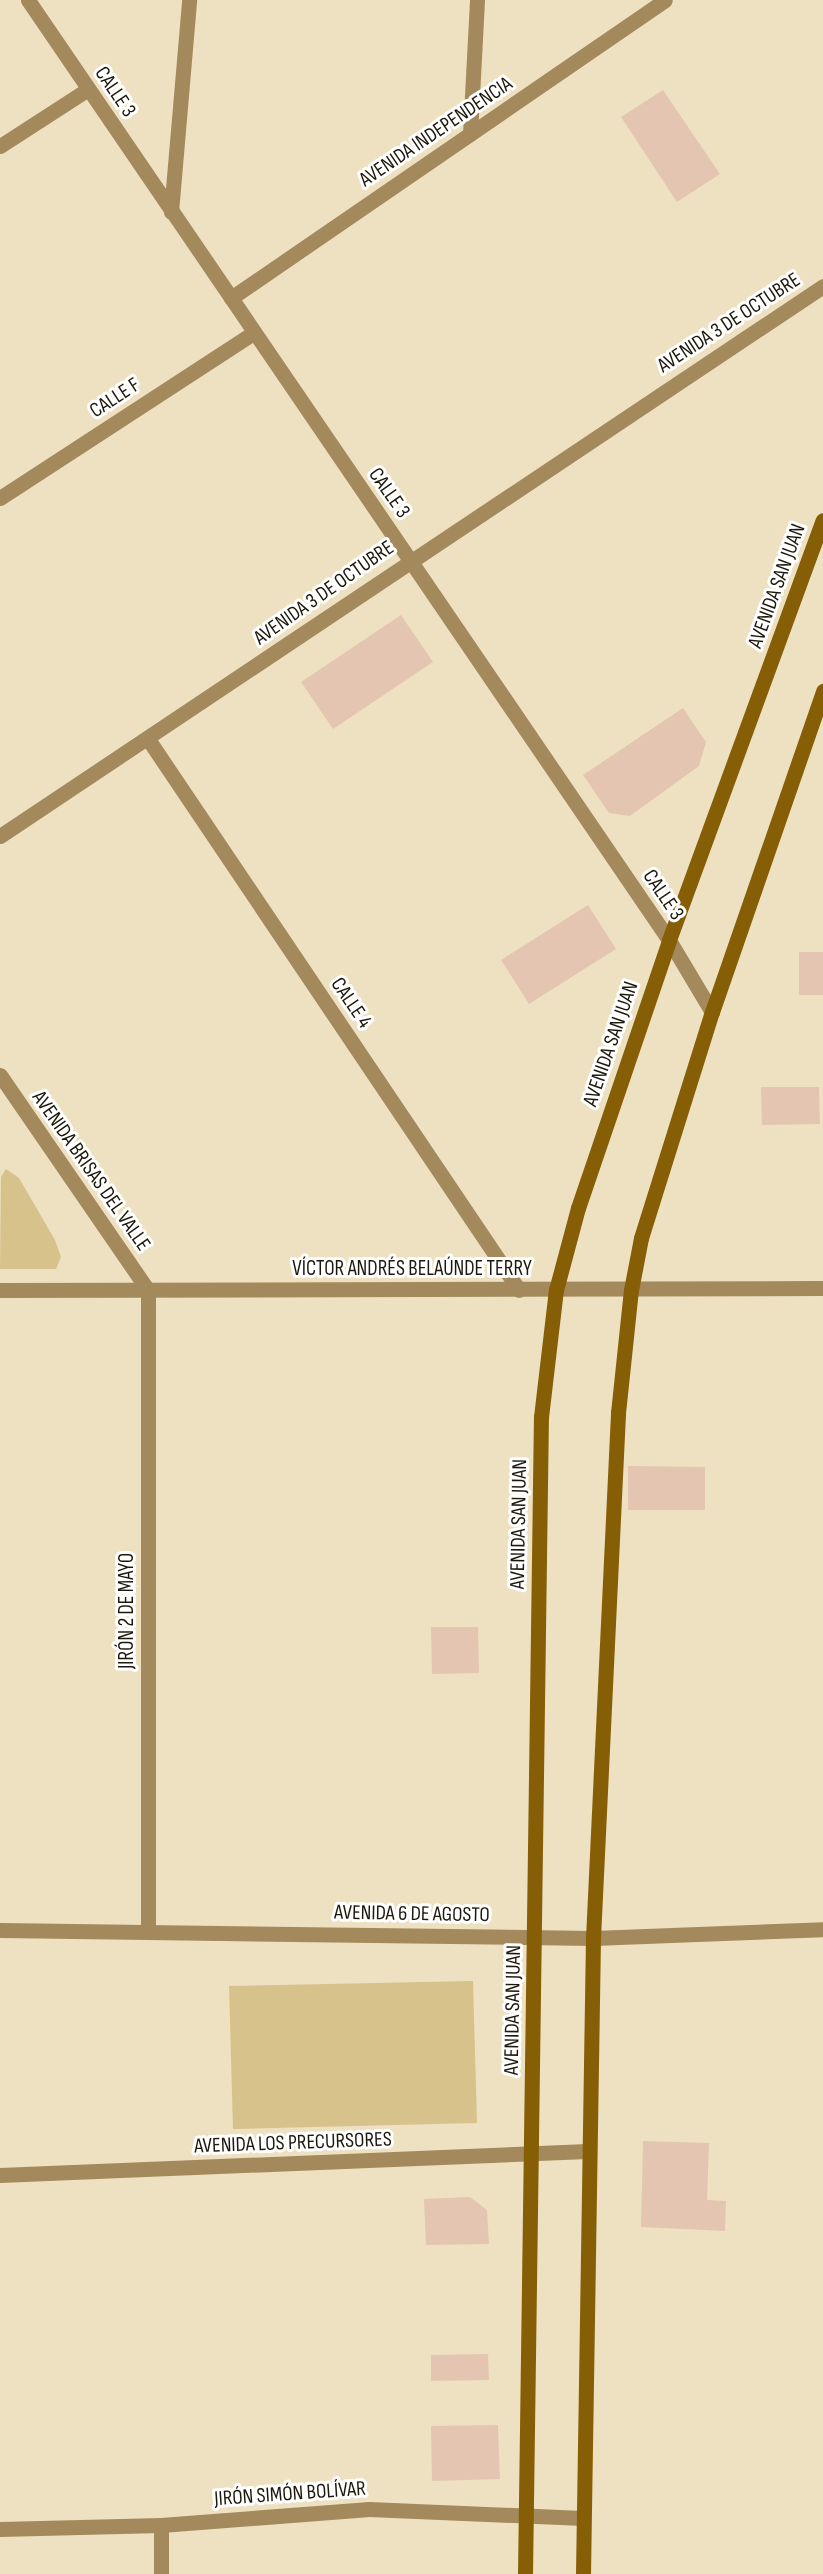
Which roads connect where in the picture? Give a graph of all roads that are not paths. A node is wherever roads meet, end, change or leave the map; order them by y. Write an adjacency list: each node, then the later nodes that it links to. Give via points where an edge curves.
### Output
1 (28, 0): 5 (street, CALLE 3)
2 (189, 0): 8 (street)
3 (477, 0): 6 (street)
4 (665, 0): 6 (street, AVENIDA INDEPENDENCIA)
5 (88, 89): 7 (street); 8 (street, CALLE 3)
6 (470, 134): 10 (street, AVENIDA INDEPENDENCIA)
7 (0, 146)
8 (171, 212): 10 (street, CALLE 3)
9 (823, 286): 14 (street, AVENIDA 3 DE OCTUBRE)
10 (231, 298): 11 (street, CALLE 3)
11 (253, 333): 12 (street, CALLE F); 14 (street, CALLE 3)
12 (0, 498)
13 (823, 520): 18 (main road, AVENIDA SAN JUAN)
14 (409, 559): 16 (street, AVENIDA 3 DE OCTUBRE); 18 (street, CALLE 3)
15 (823, 691): 19 (main road)
16 (148, 739): 17 (street, AVENIDA 3 DE OCTUBRE); 24 (street, CALLE 4)
17 (0, 836)
18 (669, 940): 19 (street, CALLE 3); 25 (main road, AVENIDA SAN JUAN, via 578,1208)
19 (712, 1012): 26 (main road, via 641,1238)
20 (0, 1075): 23 (street, AVENIDA BRISAS DEL VALLE)
21 (823, 1288): 26 (street, VÍCTOR ANDRÉS BELAÚNDE TERRY)
22 (0, 1290): 23 (street, VÍCTOR ANDRÉS BELAÚNDE TERRY)
23 (148, 1290): 24 (street, VÍCTOR ANDRÉS BELAÚNDE TERRY); 29 (street, JIRÓN 2 DE MAYO)
24 (519, 1290): 25 (street, VÍCTOR ANDRÉS BELAÚNDE TERRY)
25 (556, 1290): 26 (street, VÍCTOR ANDRÉS BELAÚNDE TERRY); 30 (main road, AVENIDA SAN JUAN, via 541,1417)
26 (631, 1290): 31 (main road, via 618,1413)
27 (823, 1929): 31 (street, AVENIDA 6 DE AGOSTO)
28 (0, 1930): 29 (street, AVENIDA 6 DE AGOSTO)
29 (148, 1932): 30 (street, AVENIDA 6 DE AGOSTO)
30 (536, 1937): 31 (street, AVENIDA 6 DE AGOSTO); 33 (main road, AVENIDA SAN JUAN)
31 (593, 1938): 32 (main road)
32 (588, 2151): 33 (street, AVENIDA LOS PRECURSORES); 36 (main road)
33 (532, 2155): 34 (street, AVENIDA LOS PRECURSORES); 35 (main road, AVENIDA SAN JUAN)
34 (0, 2175)
35 (525, 2517): 36 (street, JIRÓN SIMÓN BOLÍVAR); 37 (street, JIRÓN SIMÓN BOLÍVAR, via 369,2509); 40 (main road, AVENIDA SAN JUAN)
36 (583, 2518): 41 (main road)
37 (161, 2525): 38 (street, JIRÓN SIMÓN BOLÍVAR); 39 (street)
38 (0, 2529)
39 (161, 2574)
40 (525, 2574)
41 (583, 2574)

